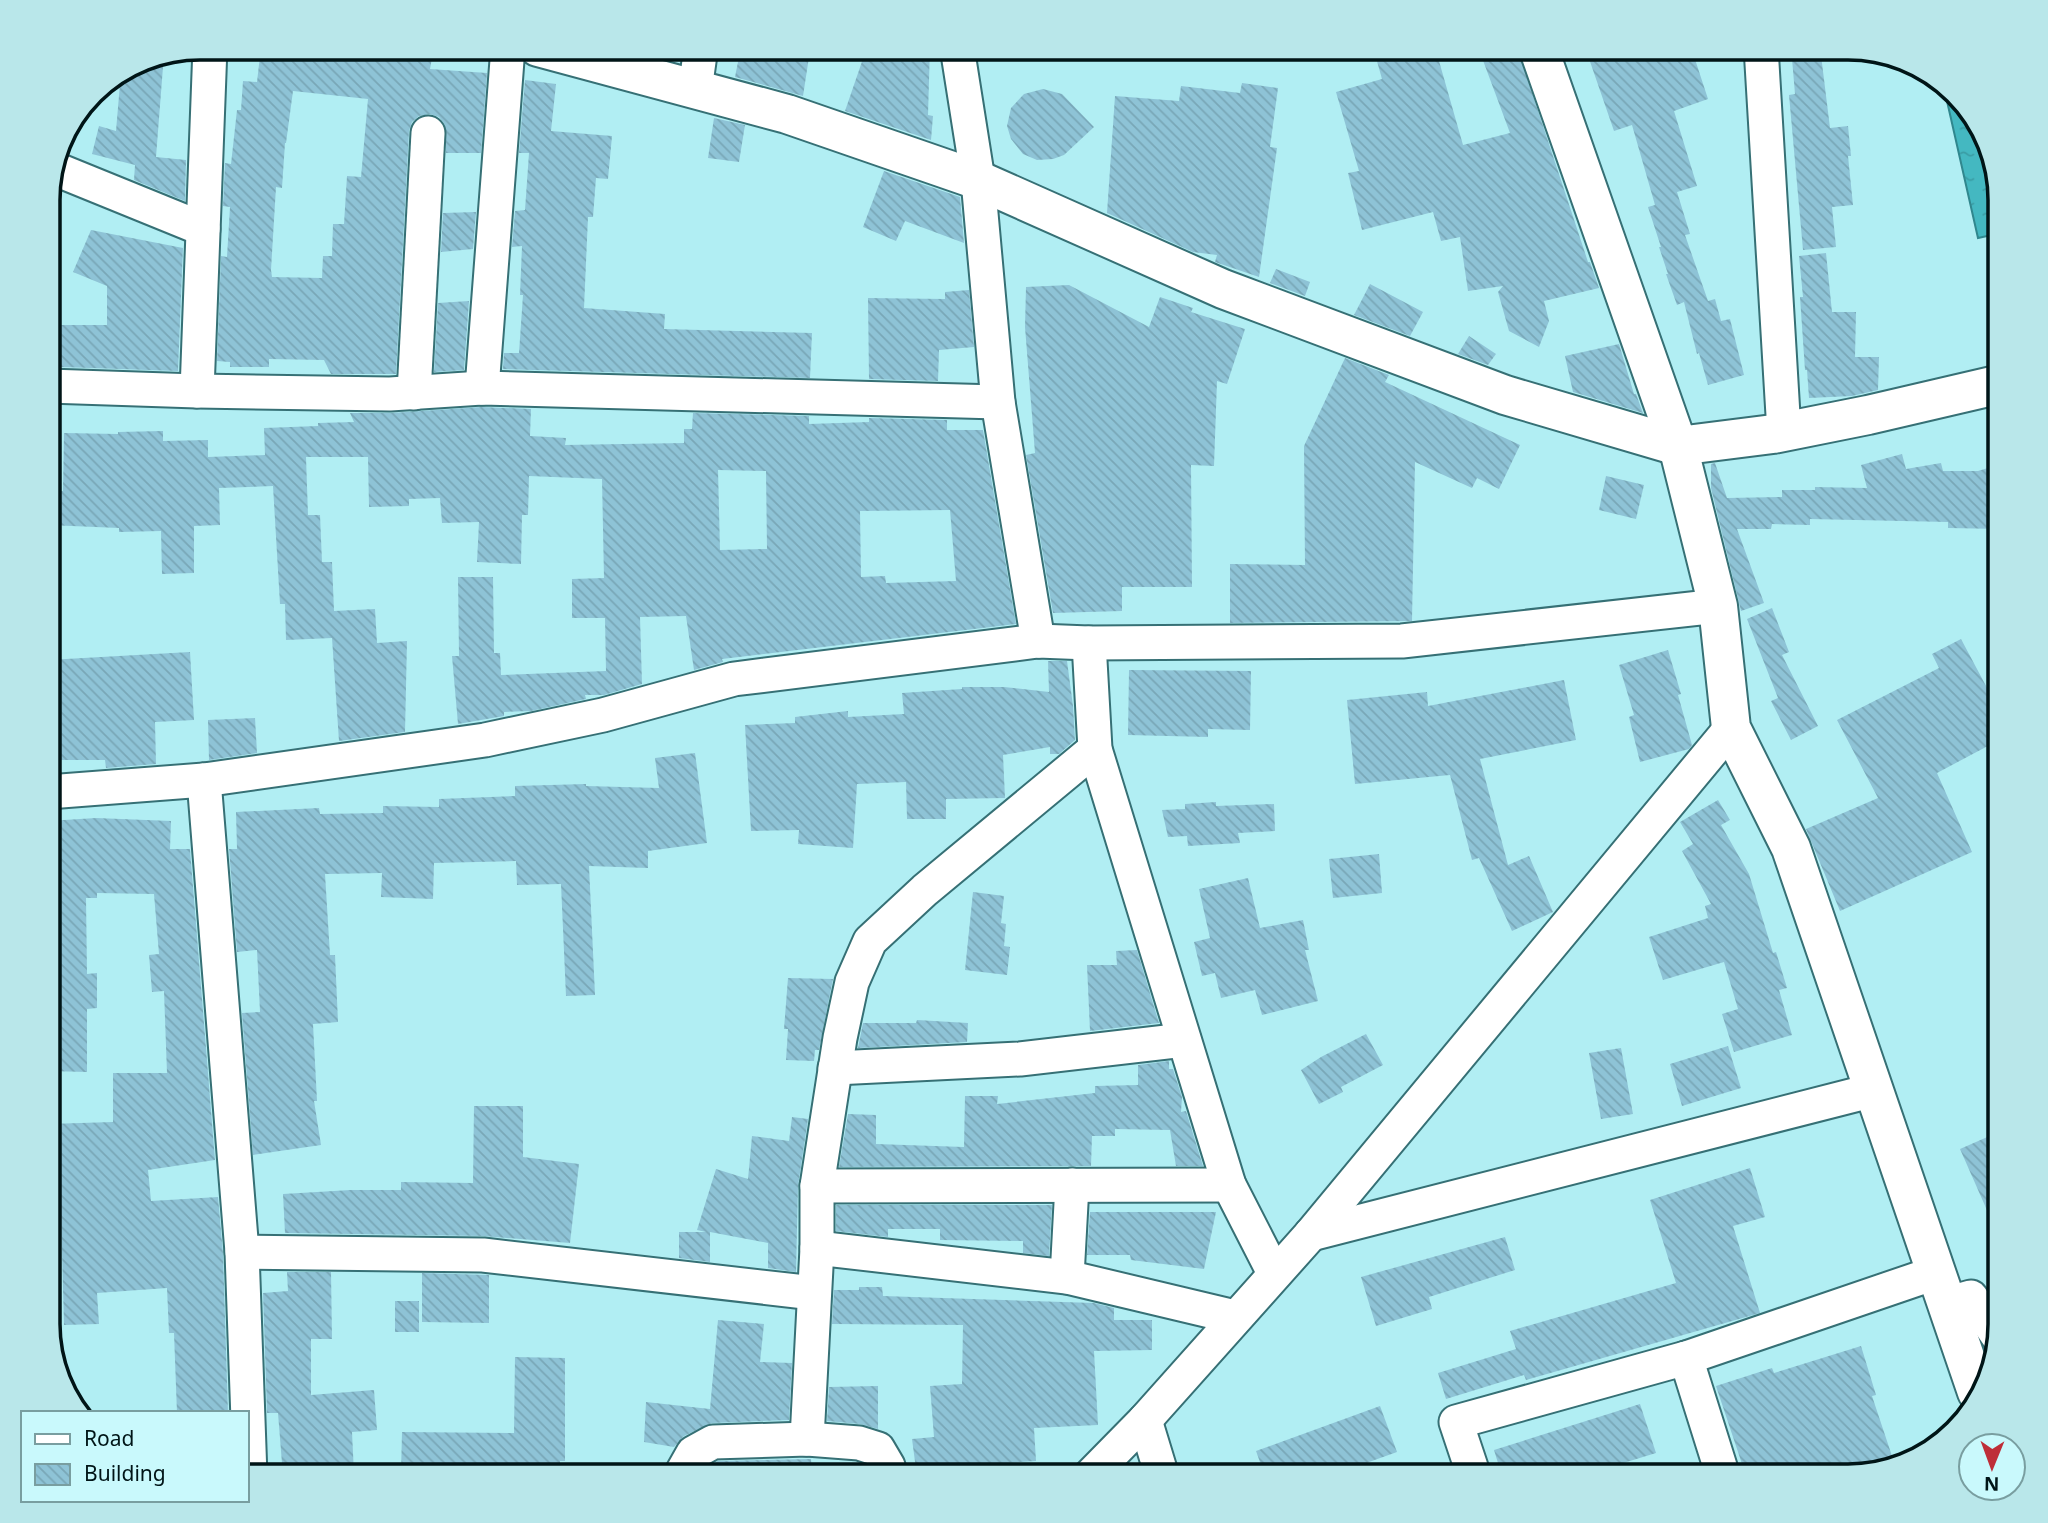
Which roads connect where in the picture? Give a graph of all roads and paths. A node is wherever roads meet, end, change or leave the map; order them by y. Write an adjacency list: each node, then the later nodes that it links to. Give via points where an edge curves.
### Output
1 (209, 60): 12 (street)
2 (507, 60): 15 (street)
3 (585, 60): 8 (street)
4 (699, 60): 8 (street)
5 (959, 60): 11 (street)
6 (1543, 60): 20 (street)
7 (1762, 60): 19 (street)
8 (695, 90): 11 (street, via 787,114)
9 (428, 133): 17 (street)
10 (63, 172): 12 (street)
11 (978, 180): 18 (street); 20 (street, via 1223,289 1505,396)
12 (203, 229): 16 (street)
13 (60, 386): 16 (street)
14 (1988, 387): 19 (street)
15 (482, 388): 17 (street); 18 (street)
16 (197, 391): 17 (street)
17 (414, 393)
18 (998, 402): 22 (street)
19 (1784, 432): 20 (street)
20 (1678, 446): 21 (street)
21 (1718, 606): 23 (street, via 1402,640); 24 (street)
22 (1038, 641): 23 (street); 26 (street, via 734,679 603,715 485,740)
23 (1089, 643): 25 (street)
24 (1731, 728): 30 (street, via 1791,848); 34 (street)
25 (1095, 748): 28 (street); 29 (street, via 870,941 852,982)
26 (204, 780): 27 (street); 36 (street)
27 (60, 791)
28 (1184, 1040): 29 (street, via 1020,1059); 32 (street)
29 (835, 1068): 33 (street)
30 (1874, 1090): 34 (street); 39 (street)
31 (1072, 1185): 32 (street); 33 (street); 38 (street)
32 (1229, 1185): 37 (street)
33 (817, 1186): 35 (street)
34 (1311, 1234): 37 (street)
35 (817, 1248): 38 (street); 40 (street)
36 (242, 1252): 40 (street, via 483,1255); 45 (street)
37 (1274, 1273): 41 (street)
38 (1067, 1277): 41 (street)
39 (1940, 1289): 42 (street, via 1971,1297); 43 (street); 44 (street)
40 (814, 1293): 48 (street)
41 (1235, 1317): 47 (street)
42 (1988, 1322)
43 (1686, 1358): 54 (street, via 1456,1422); 55 (street)
44 (1974, 1384)
45 (248, 1411)
46 (248, 1420): 49 (street)
47 (1145, 1420): 52 (street); 53 (street)
48 (807, 1439): 50 (street, via 713,1442 693,1453); 51 (street, via 859,1443 878,1449)
49 (250, 1464)
50 (687, 1464)
51 (887, 1464)
52 (1102, 1464)
53 (1158, 1464)
54 (1470, 1464)
55 (1719, 1464)

